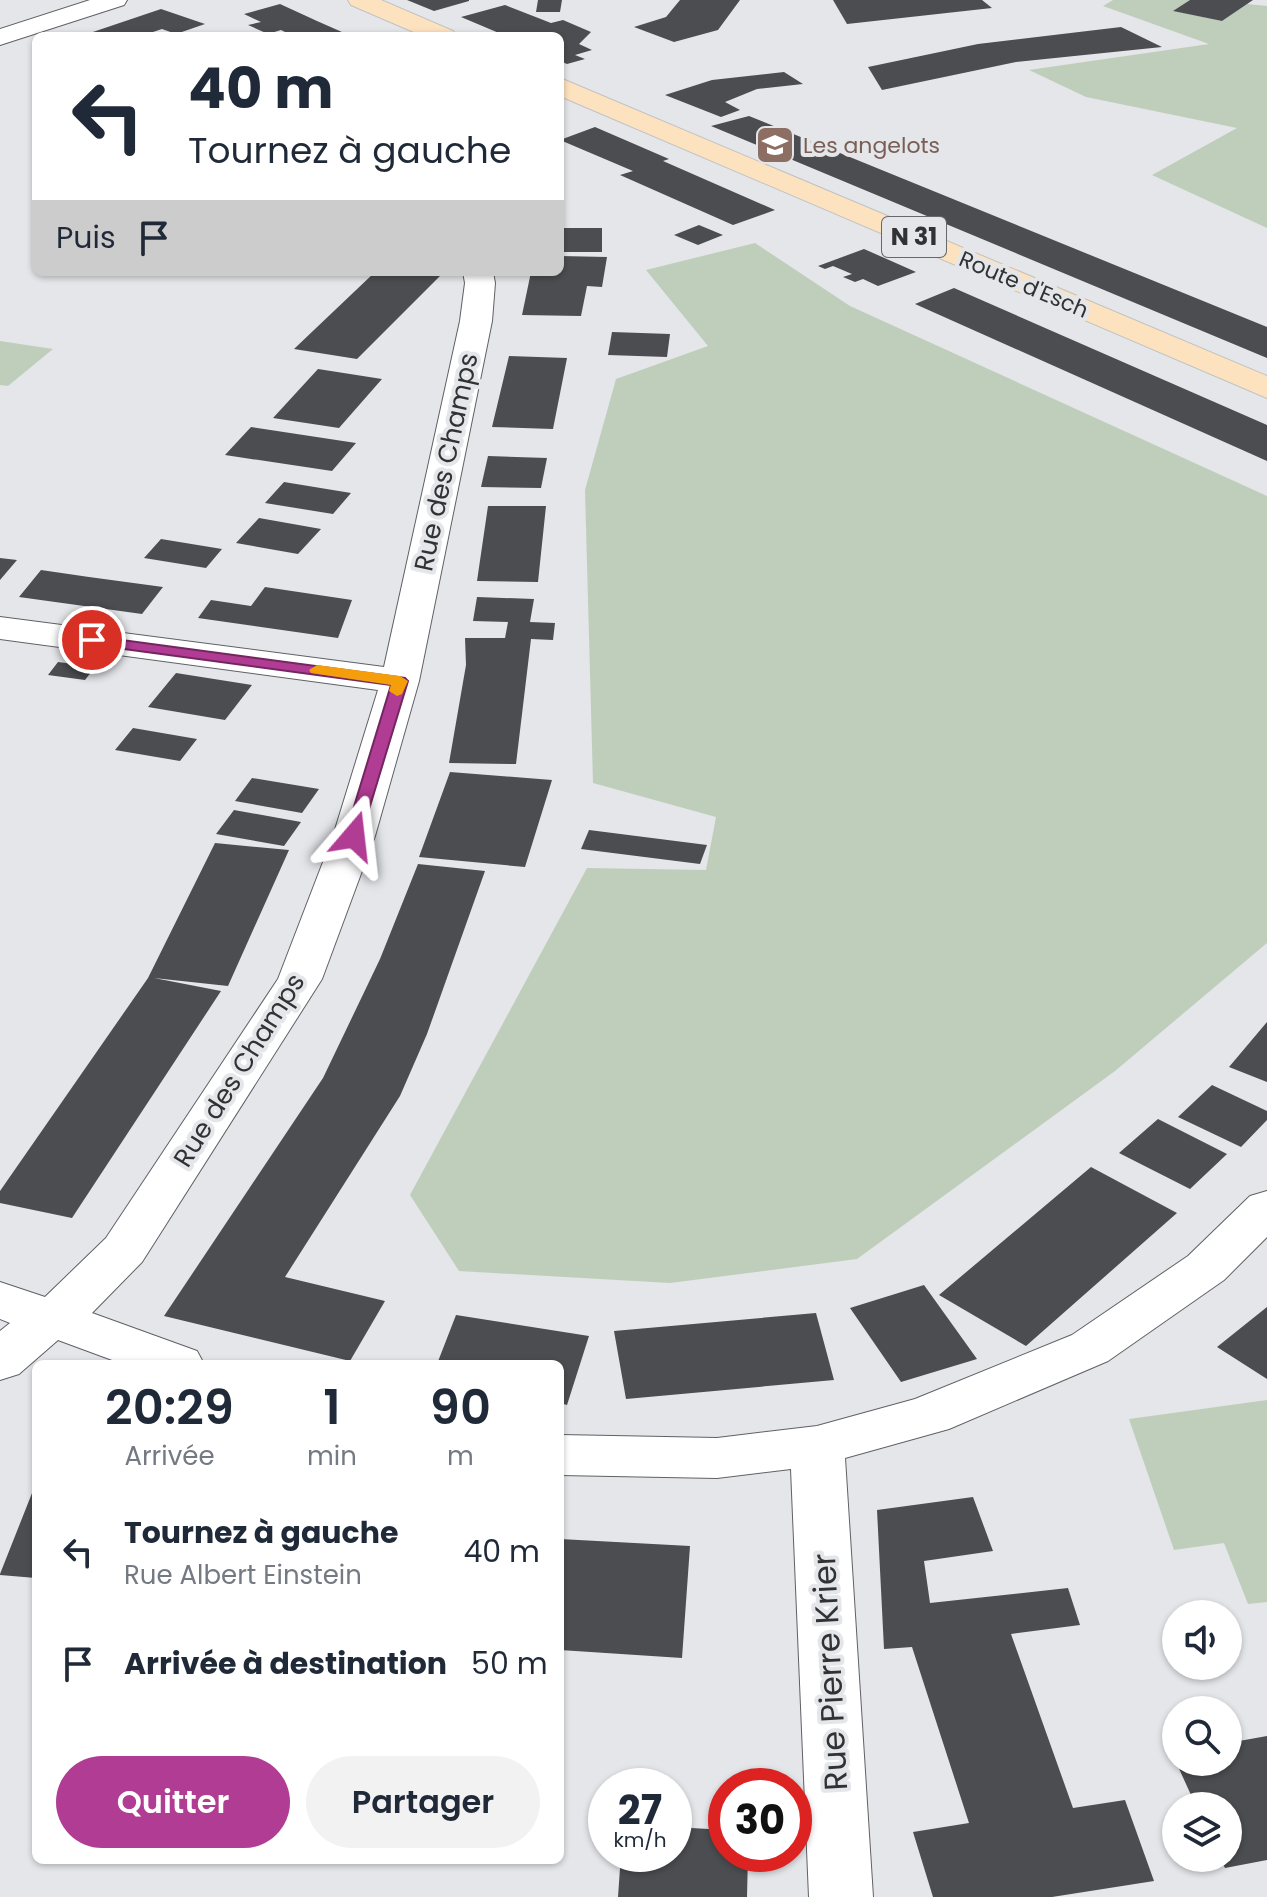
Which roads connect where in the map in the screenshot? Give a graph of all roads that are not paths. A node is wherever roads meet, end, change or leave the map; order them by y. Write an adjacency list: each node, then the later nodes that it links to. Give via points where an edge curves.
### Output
1 (115, 0): 4 (street)
2 (360, 0): 5 (main road)
3 (13, 9): 4 (street)
4 (65, 16): 6 (street)
5 (435, 32)
6 (0, 37)
7 (564, 88): 9 (main road, Route d'Esch / N 31)
8 (479, 276): 11 (street, Rue des Champs, via 476,321)
9 (1267, 388)
10 (0, 628): 11 (street)
11 (400, 681): 14 (street, Rue des Champs, via 354,836 300,979 124,1250)
12 (1267, 1208): 17 (street, via 1206,1268 1090,1348 930,1415)
13 (0, 1300): 14 (street)
14 (52, 1319): 15 (street); 16 (street, Rue des Champs, via 18,1340)
15 (167, 1360)
16 (0, 1361)
17 (817, 1446): 18 (street, via 717,1458); 19 (street, Rue Pierre Krier)
18 (564, 1455)
19 (841, 1897)

